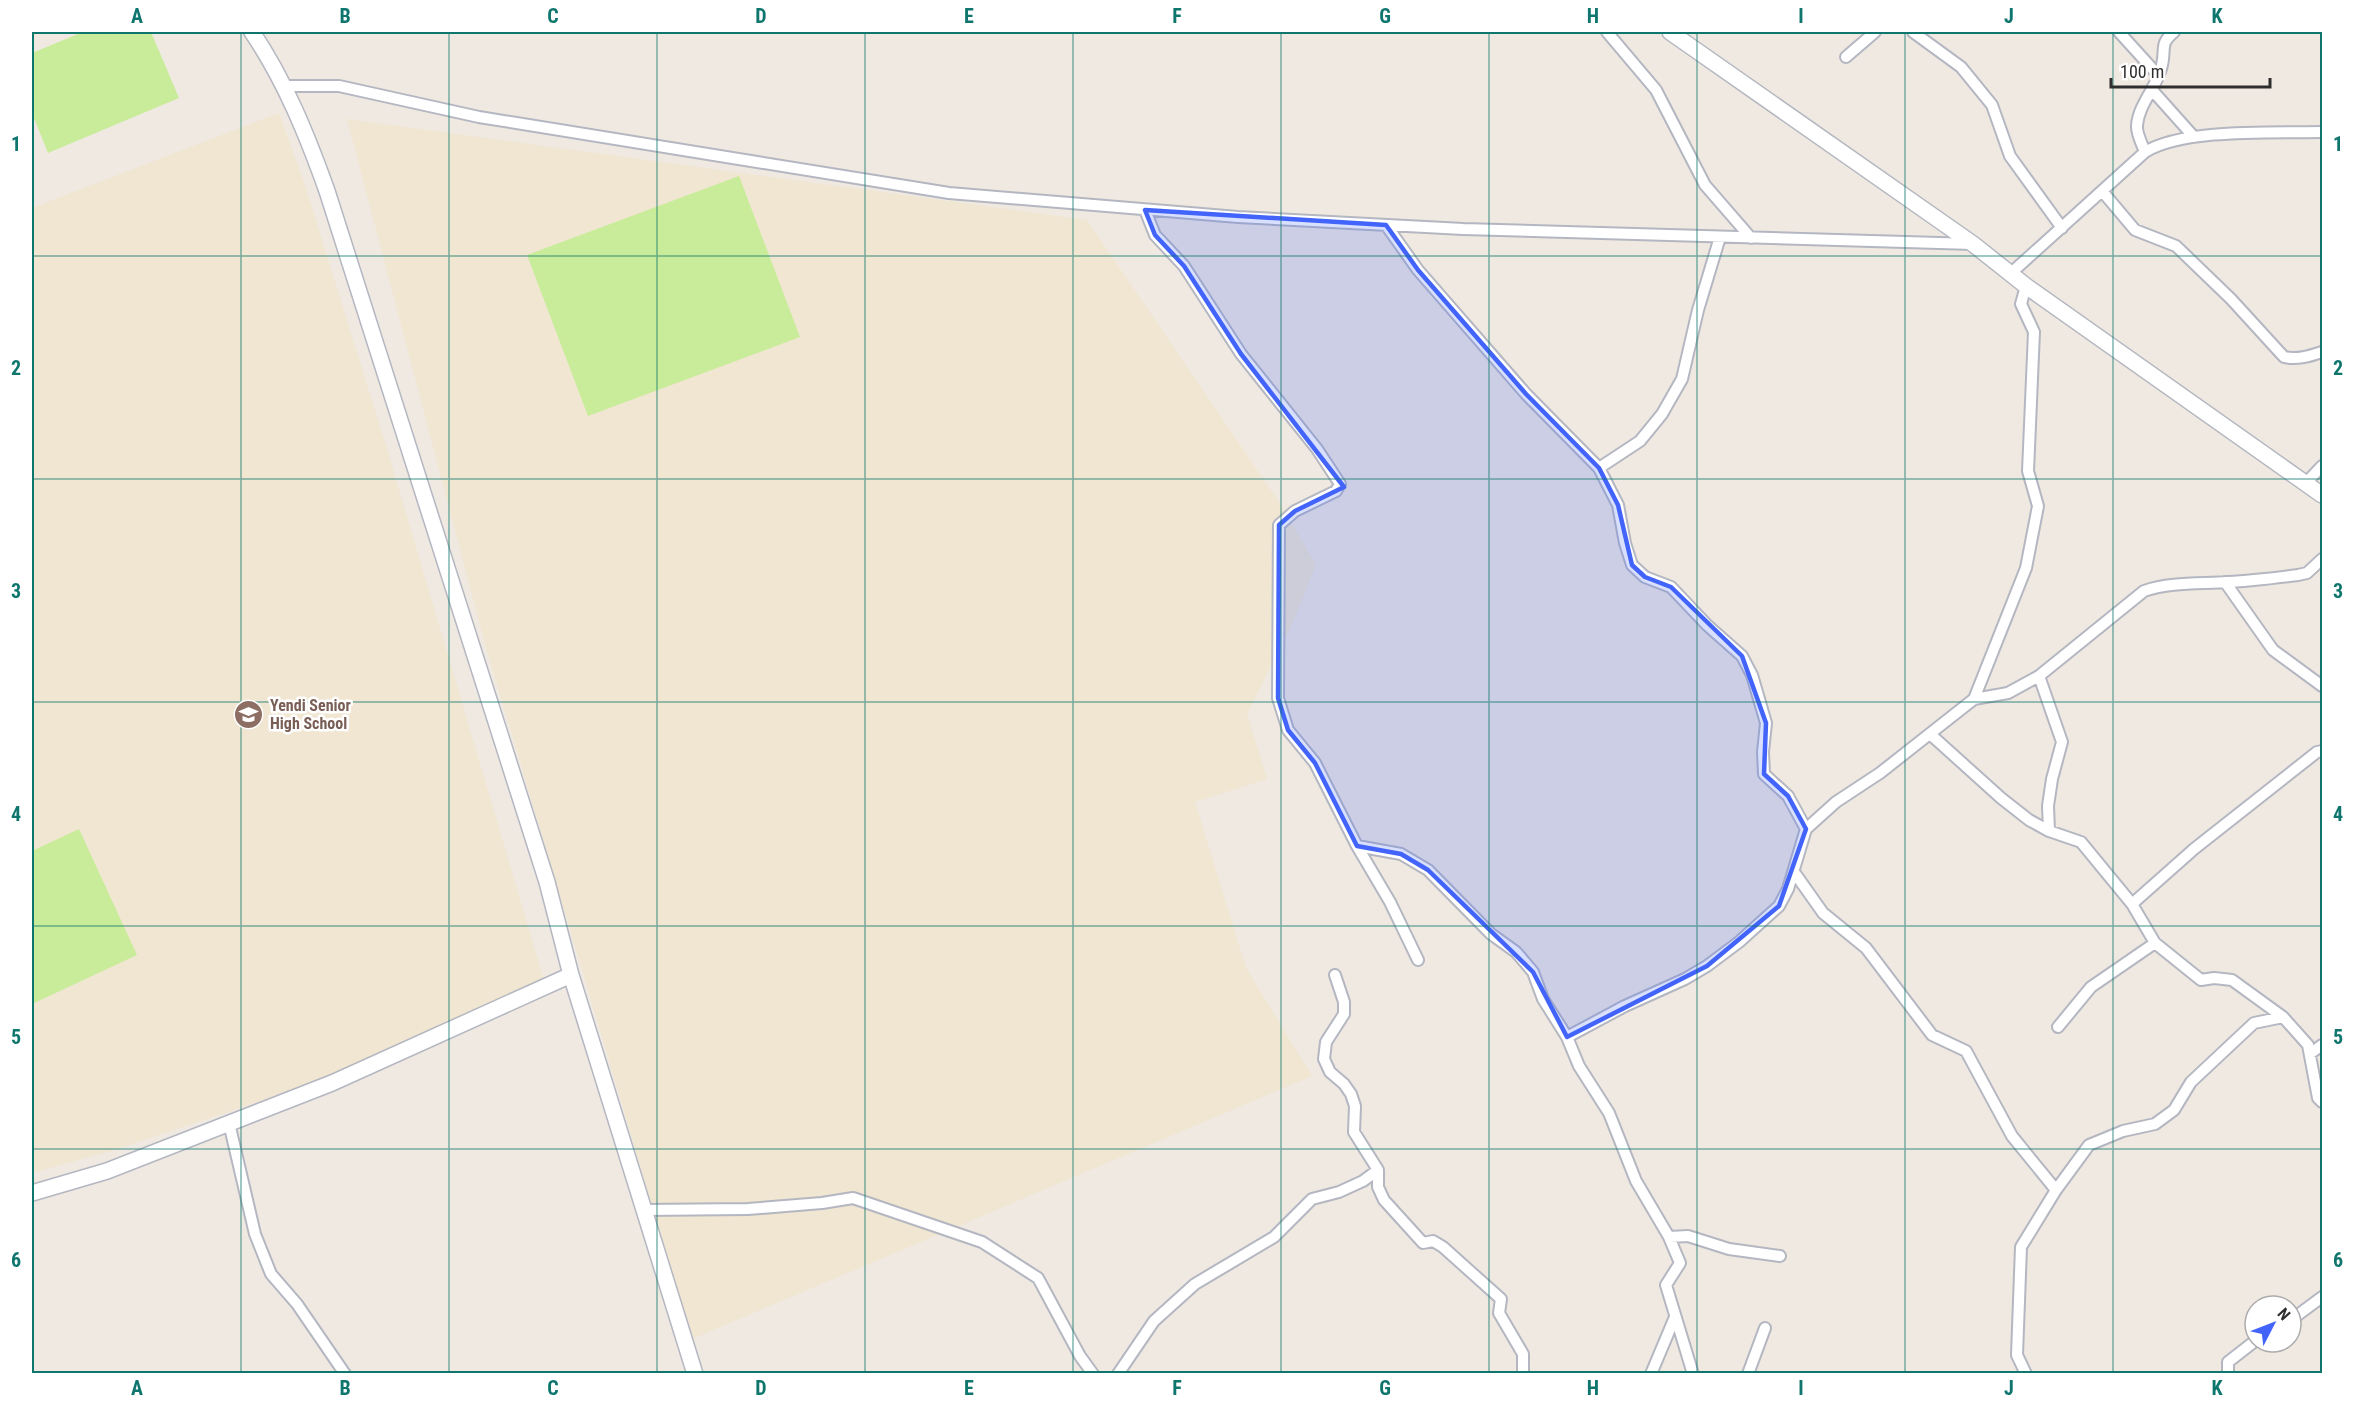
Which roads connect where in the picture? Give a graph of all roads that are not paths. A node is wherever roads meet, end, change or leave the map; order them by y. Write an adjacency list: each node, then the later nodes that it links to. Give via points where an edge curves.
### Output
1 (252, 32): 10 (main road)
2 (1607, 32): 20 (street, via 1656,90 1705,185)
3 (1670, 32): 21 (main road)
4 (1875, 32): 8 (street)
5 (1913, 32): 18 (street, via 1961,67 1992,105 2010,156)
6 (2119, 32): 9 (street)
7 (2174, 32): 9 (street, via 2166,39)
8 (1846, 57)
9 (2158, 75): 11 (street)
10 (284, 86): 16 (street, via 339,86 479,117 949,193); 43 (main road, via 306,131 327,191 546,882)
11 (2152, 90): 13 (street); 14 (street, via 2136,127)
12 (2322, 132): 13 (street)
13 (2194, 137): 14 (street, via 2158,143)
14 (2145, 152): 15 (street)
15 (2102, 190): 18 (street); 24 (street, via 2135,230 2176,246 2284,357 2307,357)
16 (1145, 210): 17 (street); 38 (street, via 1155,235 1184,266 1241,354 1340,484 1336,491 1295,511 1279,525 1278,698 1288,730 1315,763)
17 (1386, 225): 19 (street); 26 (street, via 1418,270 1526,394)
18 (2062, 228): 22 (street)
19 (1720, 237): 20 (street); 26 (street, via 1682,379 1662,414 1640,441)
20 (1751, 238): 21 (street)
21 (1973, 244): 22 (main road)
22 (2010, 274): 23 (main road)
23 (2026, 286): 27 (main road); 33 (street, via 2021,304 2034,332 2028,471 2038,506 2026,568)
24 (2322, 352)
25 (2322, 466): 27 (street)
26 (1599, 468): 36 (street, via 1618,505 1632,565 1645,577 1671,587 1742,656 1752,675 1766,723 1764,774 1788,796)
27 (2306, 483): 28 (main road)
28 (2322, 495)
29 (2322, 559): 30 (street, via 2307,573)
30 (2225, 582): 31 (street, via 2144,591); 32 (street, via 2274,650)
31 (2039, 676): 33 (street, via 2008,693); 37 (street, via 2062,742 2048,806)
32 (2322, 686)
33 (1974, 699): 34 (street)
34 (1930, 734): 36 (street, via 1836,802); 37 (street, via 2001,798)
35 (2322, 751): 40 (street, via 2194,849)
36 (1806, 829): 39 (street)
37 (2049, 831): 40 (street, via 2081,842)
38 (1358, 846): 42 (street); 47 (street, via 1401,854 1428,870 1533,972 1543,999)
39 (1794, 872): 47 (street, via 1779,906 1707,966); 53 (street, via 1823,913 1866,948 1932,1035 1966,1051 2012,1136)
40 (2132, 904): 41 (street)
41 (2155, 943): 45 (street, via 2201,980 2232,980); 46 (street, via 2091,987)
42 (1418, 960)
43 (571, 975): 51 (main road, via 332,1083); 55 (main road)
44 (1335, 975): 52 (street, via 1344,1014 1326,1042 1324,1059 1330,1072 1352,1094 1354,1132)
45 (2283, 1017): 49 (street, via 2304,1038); 53 (street, via 2254,1023 2191,1082 2174,1110 2155,1124 2123,1131 2089,1145)
46 (2058, 1027)
47 (1567, 1037): 56 (street, via 1579,1066 1610,1113 1636,1181)
48 (2322, 1045): 49 (street)
49 (2310, 1053): 50 (street)
50 (2322, 1102)
51 (229, 1123): 54 (main road, via 106,1171); 63 (street, via 255,1234 271,1274 297,1304)
52 (1378, 1170): 66 (street, via 1338,1192 1312,1199 1274,1237 1195,1284 1154,1321); 67 (street, via 1378,1187 1384,1200 1414,1234 1423,1243 1432,1241 1443,1246 1501,1299 1499,1313 1523,1354)
53 (2056, 1190): 71 (street, via 2021,1247 2017,1354)
54 (32, 1193)
55 (643, 1210): 64 (main road); 65 (street, via 748,1209 853,1198 982,1242 1038,1278)
56 (1669, 1237): 57 (street, via 1688,1236 1729,1249); 60 (street, via 1680,1263 1666,1285)
57 (1780, 1256)
58 (2322, 1298): 59 (street)
59 (2303, 1311)
60 (1675, 1317): 68 (street); 69 (street)
61 (1765, 1328): 70 (street)
62 (2243, 1350): 72 (street, via 2228,1362)
63 (345, 1374)
64 (695, 1374)
65 (1093, 1374)
66 (1118, 1374)
67 (1523, 1374)
68 (1651, 1374)
69 (1693, 1374)
70 (1748, 1374)
71 (2026, 1374)
72 (2228, 1374)

